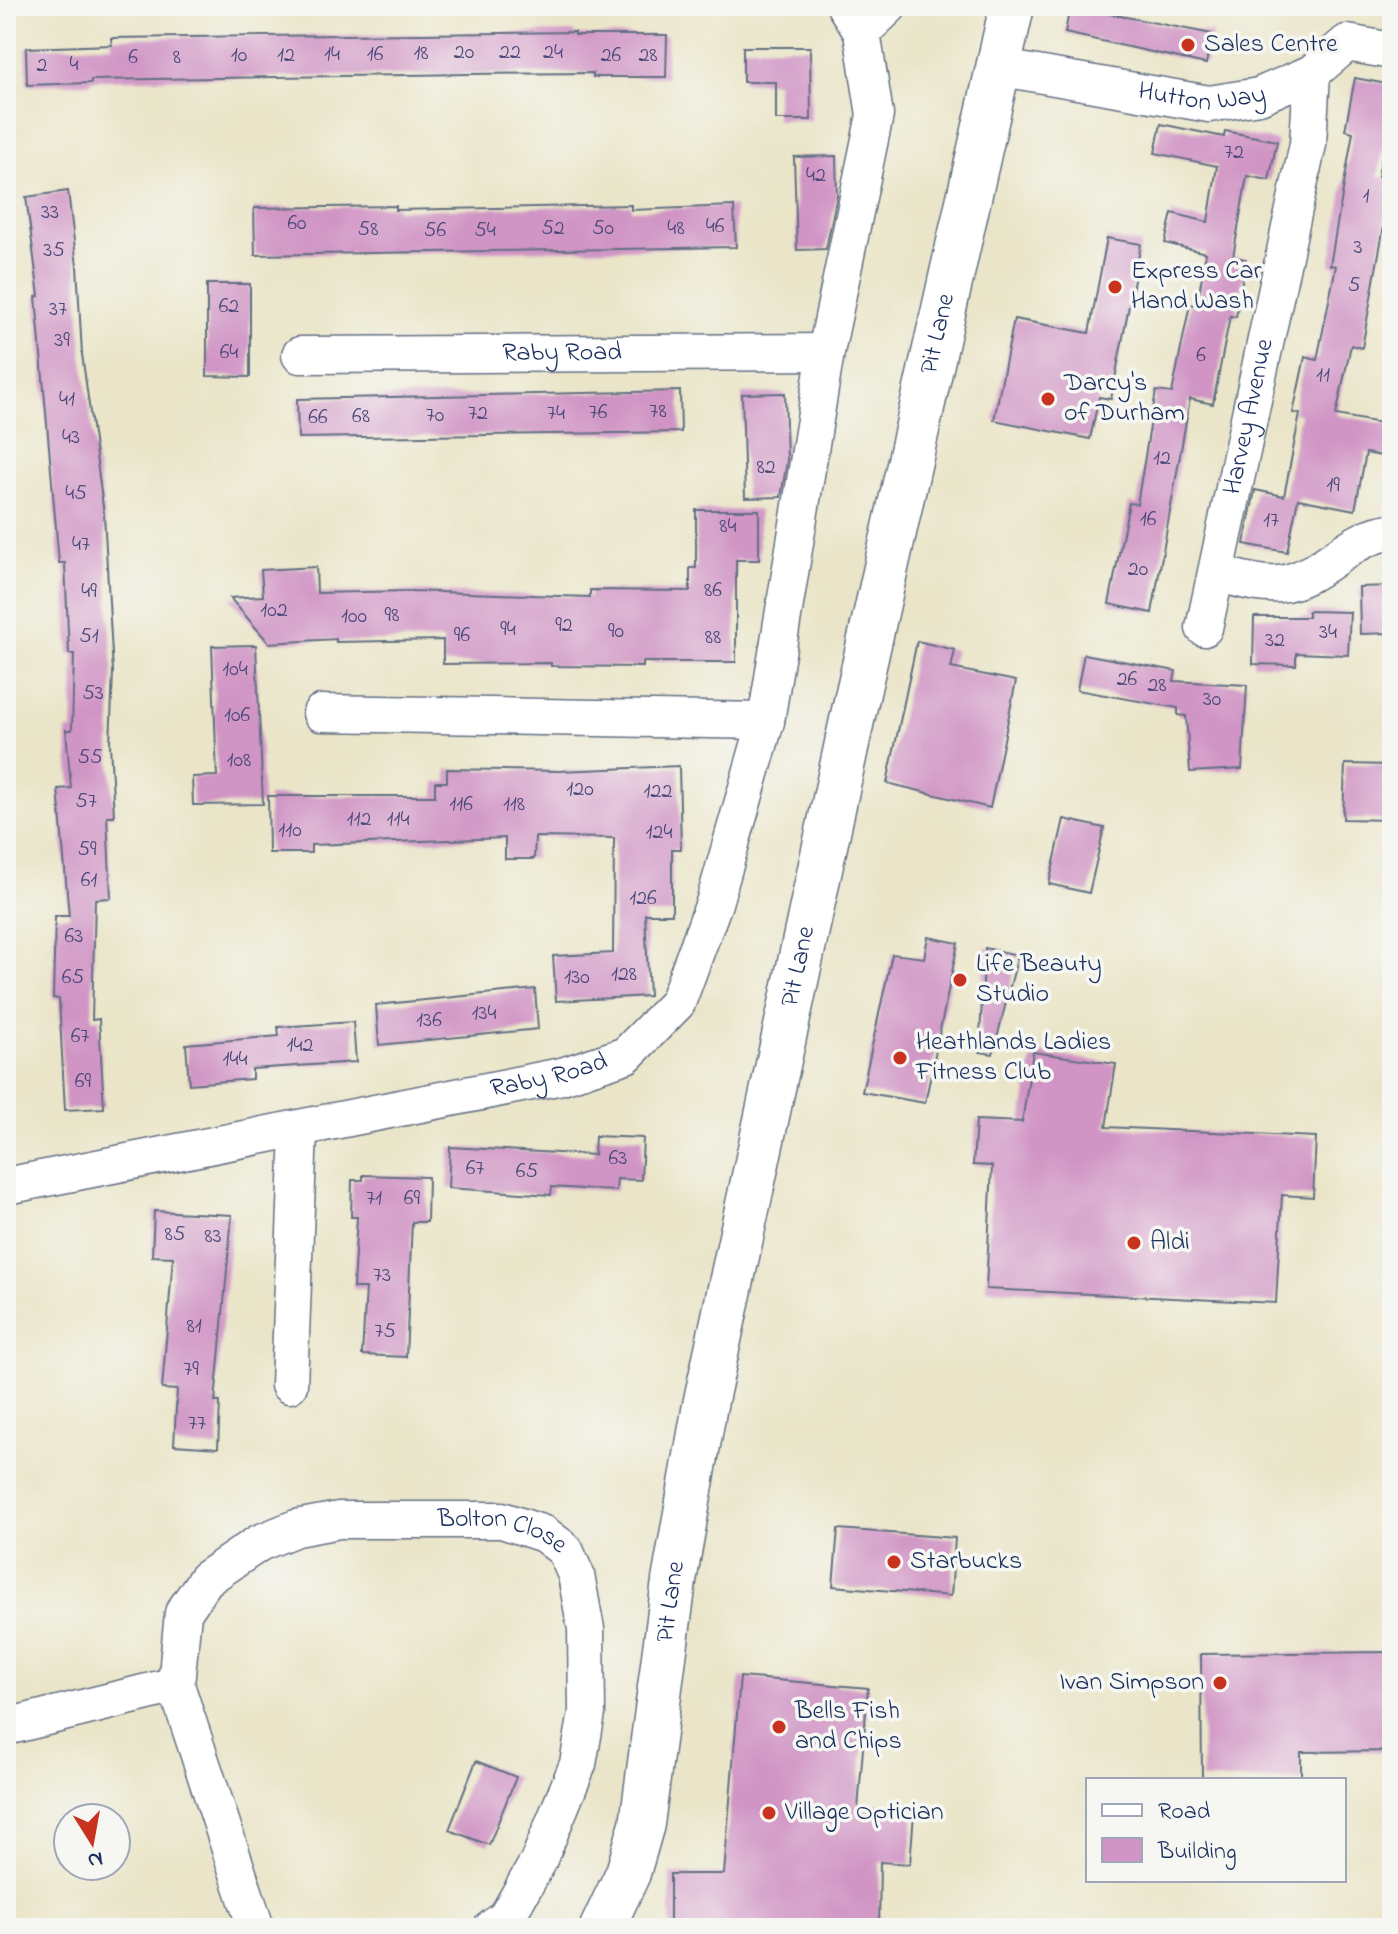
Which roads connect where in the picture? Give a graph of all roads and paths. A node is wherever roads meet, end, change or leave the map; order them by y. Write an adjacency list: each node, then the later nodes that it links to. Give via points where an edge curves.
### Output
1 (889, 6): 3 (street, Raby Road)
2 (1012, 6): 5 (street, Pit Lane)
3 (853, 19): 7 (street, Raby Road, via 875,115)
4 (1392, 51): 6 (street, Hutton Way, via 1347,43)
5 (997, 67): 6 (street, Hutton Way, via 1209,104 1259,96); 21 (street, Pit Lane, via 705,1405 674,1581 642,1824 628,1873)
6 (1312, 73): 10 (street, Harvey Avenue, via 1308,144)
7 (826, 352): 8 (street, Raby Road); 13 (street, Raby Road)
8 (300, 355)
9 (1392, 532): 10 (street, via 1353,545 1296,580 1252,582)
10 (1218, 574): 11 (street, Harvey Avenue)
11 (1204, 628)
12 (321, 713): 13 (street)
13 (766, 721): 14 (street, Raby Road, via 714,903 677,1003 626,1055 562,1076)
14 (299, 1131): 15 (street, Raby Road); 16 (street)
15 (6, 1186)
16 (289, 1385)
17 (176, 1685): 18 (street); 19 (street, Bolton Close); 20 (street, Bolton Close, via 183,1613 206,1579 259,1543 296,1528 339,1520 502,1520 544,1534 565,1550 576,1575 586,1629 587,1713 578,1764 538,1862 506,1918)
18 (6, 1727)
19 (256, 1928)
20 (492, 1928)
21 (602, 1928)

